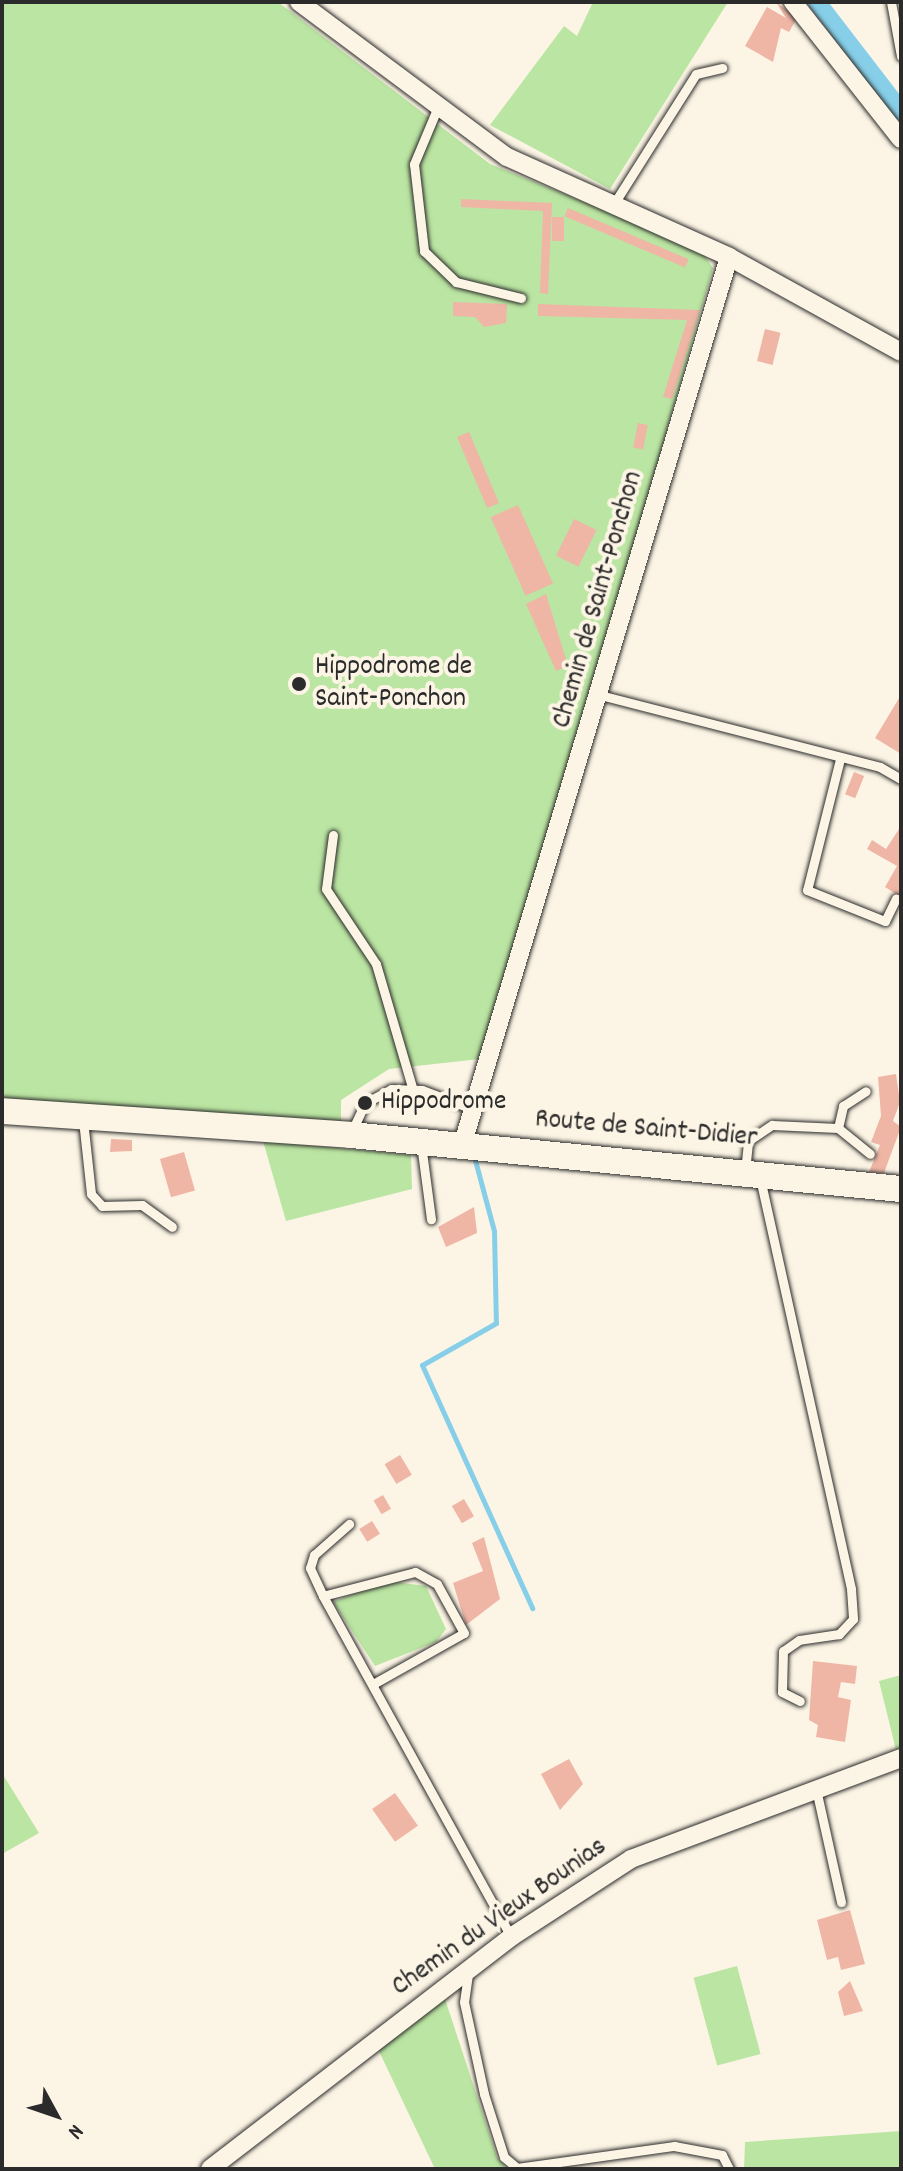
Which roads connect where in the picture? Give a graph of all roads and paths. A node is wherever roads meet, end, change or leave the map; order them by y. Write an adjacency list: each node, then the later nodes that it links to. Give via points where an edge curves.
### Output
1 (299, 2): 6 (street)
2 (793, 2): 7 (street)
3 (891, 2): 4 (lane)
4 (901, 55)
5 (722, 68): 8 (lane, via 696,74)
6 (437, 109): 8 (street, via 507,157); 10 (lane, via 415,155 424,251 456,282)
7 (901, 139)
8 (615, 202): 9 (street)
9 (729, 257): 11 (street); 12 (street, Chemin de Saint-Ponchon)
10 (521, 298)
11 (901, 352)
12 (600, 695): 13 (lane); 19 (street, Chemin de Saint-Ponchon)
13 (840, 759): 14 (lane); 16 (lane, via 807,890 885,921)
14 (901, 779)
15 (333, 835): 17 (lane, via 326,889 376,964)
16 (896, 898)
17 (412, 1087): 19 (lane); 23 (lane, via 376,1093 356,1115)
18 (866, 1091): 22 (lane, via 843,1106)
19 (475, 1110): 25 (street, Chemin de Saint-Ponchon)
20 (2, 1111): 21 (main road, Route de Saint-Didier)
21 (83, 1116): 23 (main road, Route de Saint-Didier); 30 (lane, via 91,1194 102,1206 142,1205)
22 (838, 1128): 26 (lane); 27 (lane, via 772,1125 748,1141)
23 (351, 1135): 24 (main road, Route de Saint-Didier)
24 (421, 1142): 25 (main road, Route de Saint-Didier); 29 (lane)
25 (462, 1146): 27 (main road, Route de Saint-Didier)
26 (870, 1154)
27 (752, 1172): 28 (main road, Route de Saint-Didier); 34 (lane, via 851,1589 853,1619 839,1634 799,1640 783,1651 782,1692)
28 (901, 1189)
29 (431, 1219)
30 (172, 1227)
31 (349, 1524): 32 (lane, via 314,1555 310,1568)
32 (323, 1596): 33 (lane); 33 (lane, via 415,1572 444,1596 464,1633)
33 (373, 1684): 38 (lane)
34 (800, 1701)
35 (901, 1758): 36 (street, Chemin du Vieux Bounias)
36 (816, 1788): 37 (lane); 38 (street, Chemin du Vieux Bounias, via 631,1859)
37 (841, 1902)
38 (511, 1937): 39 (street, Chemin du Vieux Bounias)
39 (468, 1974): 40 (street, Chemin du Vieux Bounias, via 305,2089); 41 (lane, via 464,2002 484,2094 504,2157 517,2168 674,2146 722,2155)
40 (210, 2169)
41 (729, 2169)

